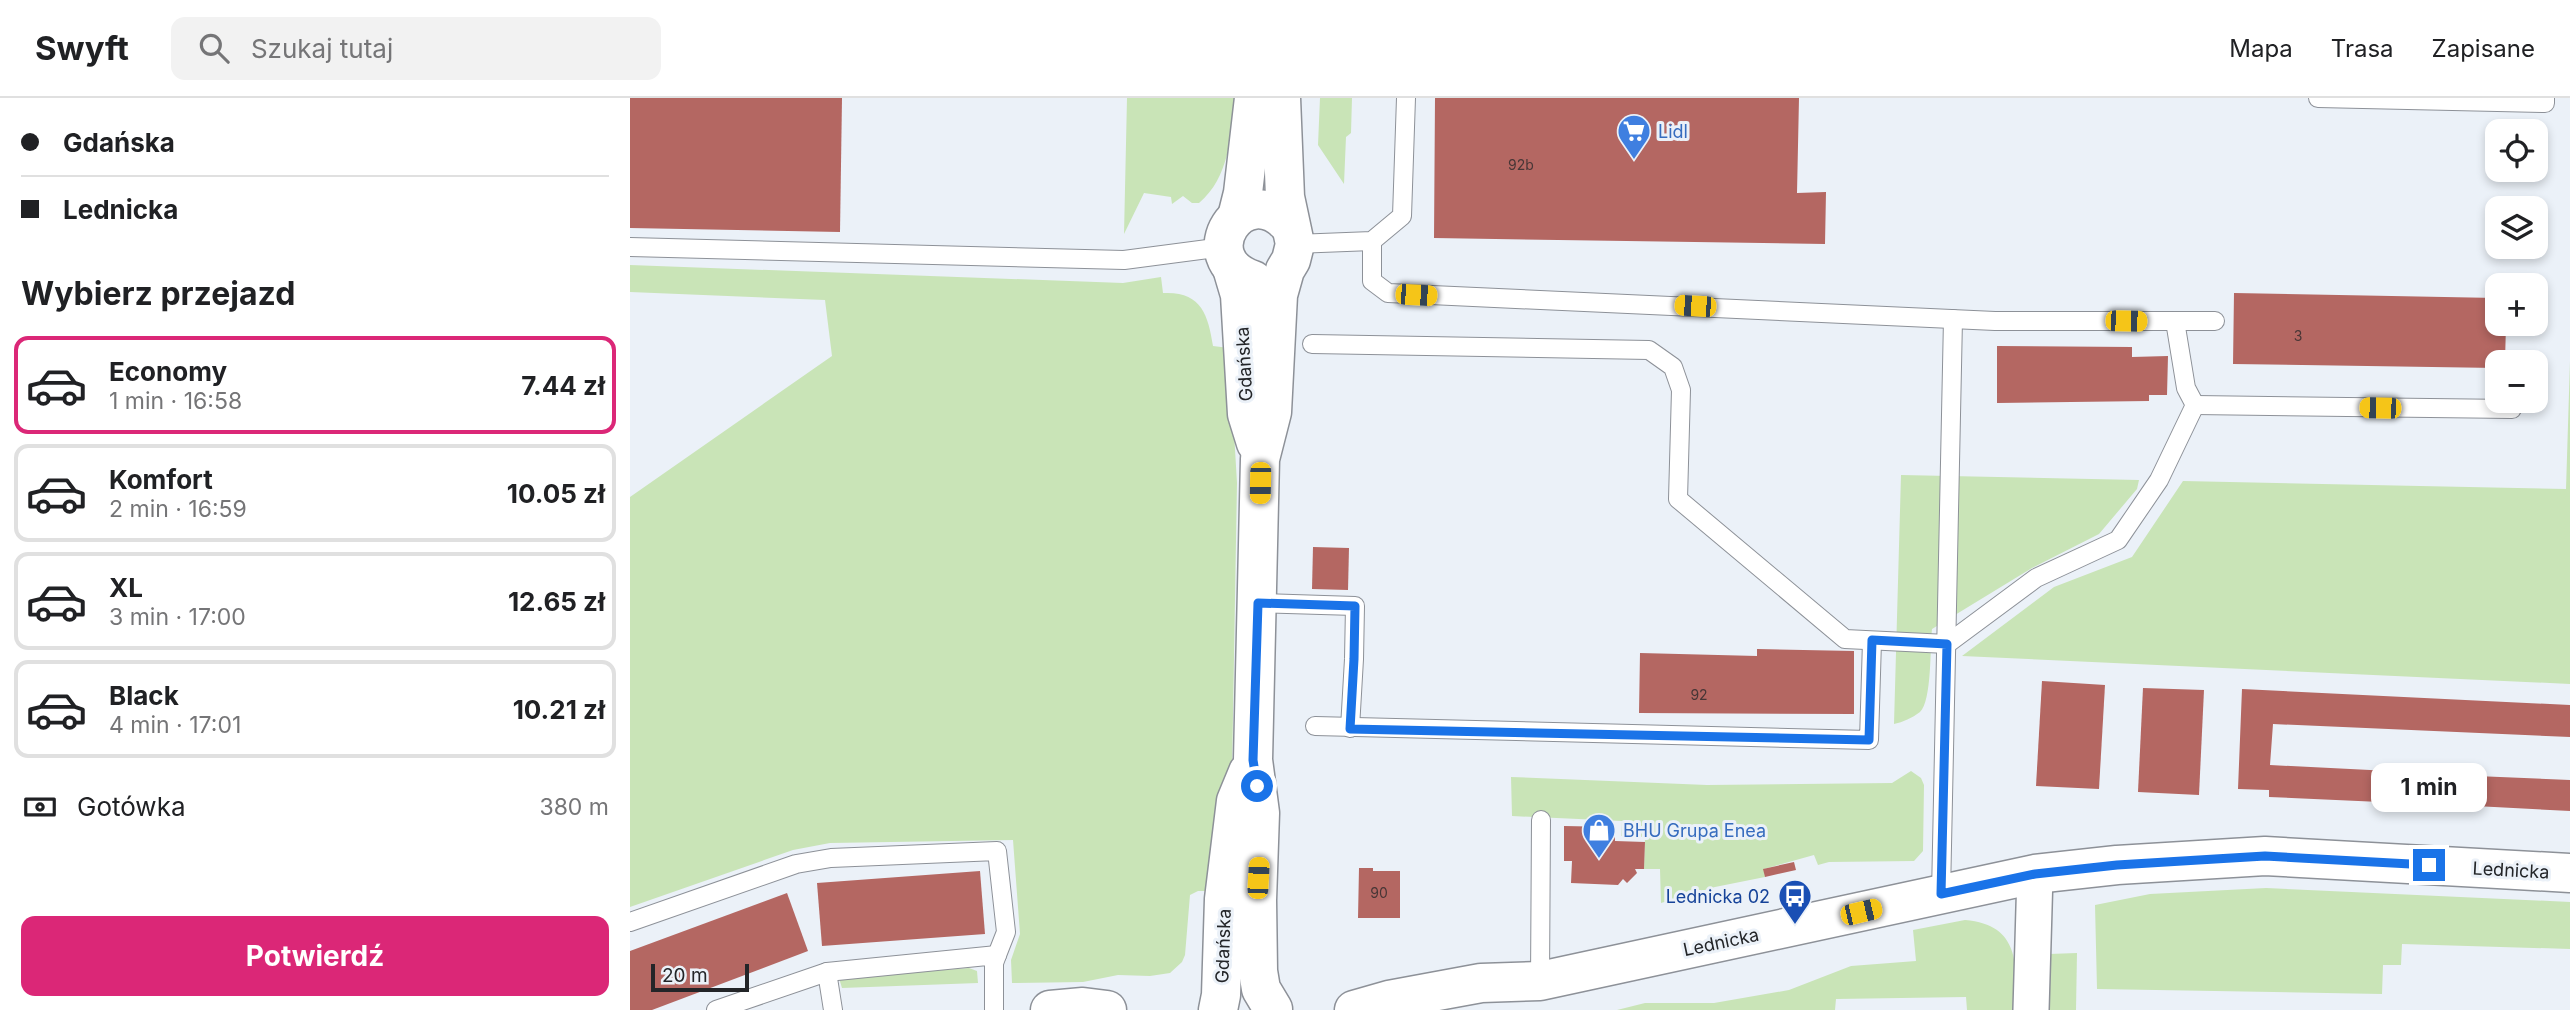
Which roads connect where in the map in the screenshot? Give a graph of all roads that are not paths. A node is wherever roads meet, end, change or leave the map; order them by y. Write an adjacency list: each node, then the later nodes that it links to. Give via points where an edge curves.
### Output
1 (1254, 98): 7 (street, Gdańska, via 1243,193)
2 (1281, 98): 8 (street, Gdańska)
3 (1406, 98): 6 (lane, via 1402,216)
4 (2318, 98): 5 (lane, via 2545,103)
5 (2545, 98)
6 (1372, 241): 8 (lane); 10 (lane, via 1372,281 1388,293)
7 (1231, 244): 8 (street, via 1241,276 1252,280 1275,277); 8 (street, via 1247,211 1270,210 1281,216); 9 (lane, via 1124,260); 16 (street, Gdańska, via 1240,295 1247,414)
8 (1289, 246): 16 (street, Gdańska, via 1278,295 1272,412)
9 (630, 247)
10 (1953, 319): 11 (lane); 19 (lane)
11 (2175, 321): 12 (lane); 14 (lane, via 2186,388)
12 (2215, 321)
13 (1312, 344): 18 (lane, via 1649,350 1673,367 1681,390 1678,499 1844,639)
14 (2195, 405): 15 (lane); 19 (lane, via 2159,480 2118,540 2036,578)
15 (2485, 409)
16 (1261, 459): 17 (street, Gdańska)
17 (1258, 603): 21 (lane, via 1355,606); 22 (street, Gdańska)
18 (1872, 640): 19 (lane); 21 (lane, via 1869,740)
19 (1947, 644): 26 (lane)
20 (1315, 726): 21 (lane)
21 (1350, 729)
22 (1253, 760): 36 (street, Gdańska, via 1234,815); 38 (street, Gdańska, via 1261,813 1258,971 1261,989)
23 (1541, 820): 30 (lane)
24 (2570, 873): 25 (street, Lednicka, via 2265,856)
25 (2035, 874): 26 (street, Lednicka); 41 (street)
26 (1941, 894): 30 (street, Lednicka)
27 (630, 922): 28 (lane, via 796,864 831,858 997,850 1006,932)
28 (997, 955): 29 (lane); 33 (lane)
29 (827, 972): 31 (lane); 32 (lane)
30 (1540, 981): 39 (street, Lednicka, via 1480,983); 40 (street, Lednicka)
31 (716, 1010)
32 (833, 1010)
33 (993, 1010)
34 (1050, 1010): 35 (street)
35 (1107, 1010)
36 (1218, 1010)
37 (1230, 1010): 38 (street, via 1247,1006)
38 (1274, 1010)
39 (1354, 1010)
40 (1480, 1010)
41 (2031, 1010)

